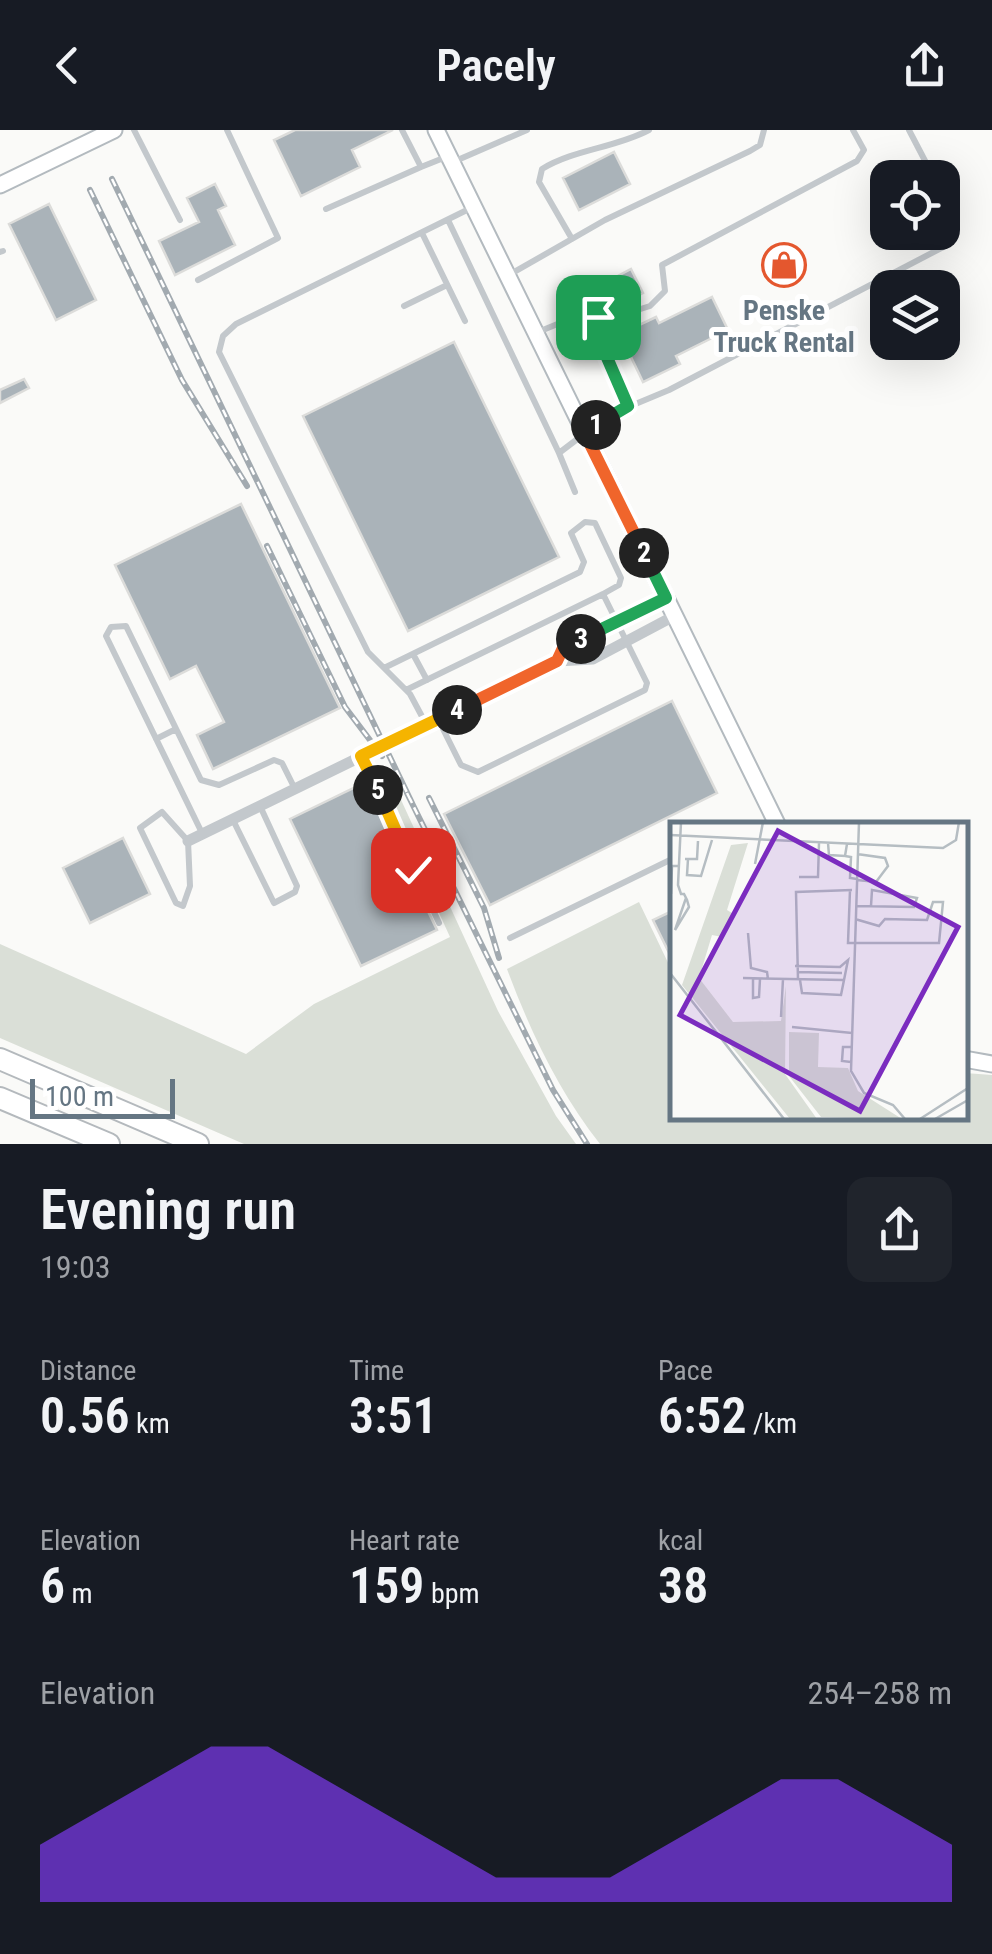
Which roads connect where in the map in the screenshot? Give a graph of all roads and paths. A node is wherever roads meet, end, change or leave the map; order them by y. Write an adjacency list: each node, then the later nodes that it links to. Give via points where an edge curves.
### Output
1 (114, 130): 14 (street)
2 (134, 130): 17 (lane)
3 (227, 130): 23 (lane, via 278,238)
4 (402, 130): 13 (lane)
5 (436, 130): 11 (street)
6 (527, 130): 11 (lane)
7 (649, 130): 20 (lane, via 542,168 539,182)
8 (764, 130): 20 (lane, via 750,151)
9 (854, 130): 26 (lane, via 864,150 846,170 662,265 666,291 650,306 609,319)
10 (909, 130): 12 (lane)
11 (450, 159): 13 (lane); 15 (street)
12 (925, 160)
13 (421, 167): 16 (lane)
14 (0, 186)
15 (474, 206): 18 (lane); 22 (street)
16 (326, 209)
17 (180, 220)
18 (448, 220): 19 (lane); 31 (lane)
19 (422, 233): 24 (lane); 40 (lane, via 236,324 219,352 368,652)
20 (572, 239): 22 (lane)
21 (938, 250): 29 (lane)
22 (508, 276): 28 (street)
23 (198, 280)
24 (447, 286): 25 (lane); 27 (lane)
25 (404, 306)
26 (589, 316): 28 (lane); 29 (lane)
27 (465, 321)
28 (536, 332): 30 (street)
29 (628, 406): 30 (lane)
30 (586, 436): 31 (lane); 34 (street)
31 (559, 453): 32 (lane)
32 (574, 492)
33 (603, 594): 36 (lane); 38 (lane, via 622,578 598,527 584,522 571,533 584,562 580,572); 41 (lane)
34 (666, 598): 35 (street); 36 (street)
35 (676, 615): 37 (street); 50 (street)
36 (616, 622): 37 (lane); 39 (street, via 563,648)
37 (626, 642): 39 (street, via 593,659); 43 (lane, via 645,690 483,770 461,764)
38 (413, 654): 40 (lane); 41 (lane)
39 (557, 661): 43 (street)
40 (384, 668): 42 (lane)
41 (427, 680): 42 (lane)
42 (406, 690): 43 (lane)
43 (432, 722): 46 (street)
44 (176, 729): 45 (lane); 45 (lane, via 126,626 111,627 106,636); 47 (lane, via 208,785 274,760)
45 (156, 739): 51 (lane)
46 (361, 756): 47 (street); 54 (lane)
47 (295, 789): 48 (street)
48 (260, 806): 49 (street); 49 (lane, via 297,886 285,898 274,902)
49 (233, 820): 51 (street)
50 (777, 822)
51 (202, 834): 52 (street)
52 (188, 841): 52 (lane, via 188,899 179,906 140,826 162,812)
53 (670, 860): 55 (lane)
54 (439, 924)
55 (510, 938)
56 (0, 1059): 61 (highway)
57 (967, 1060): 58 (street)
58 (992, 1064)
59 (0, 1098): 60 (highway)
60 (110, 1144)
61 (198, 1144)

